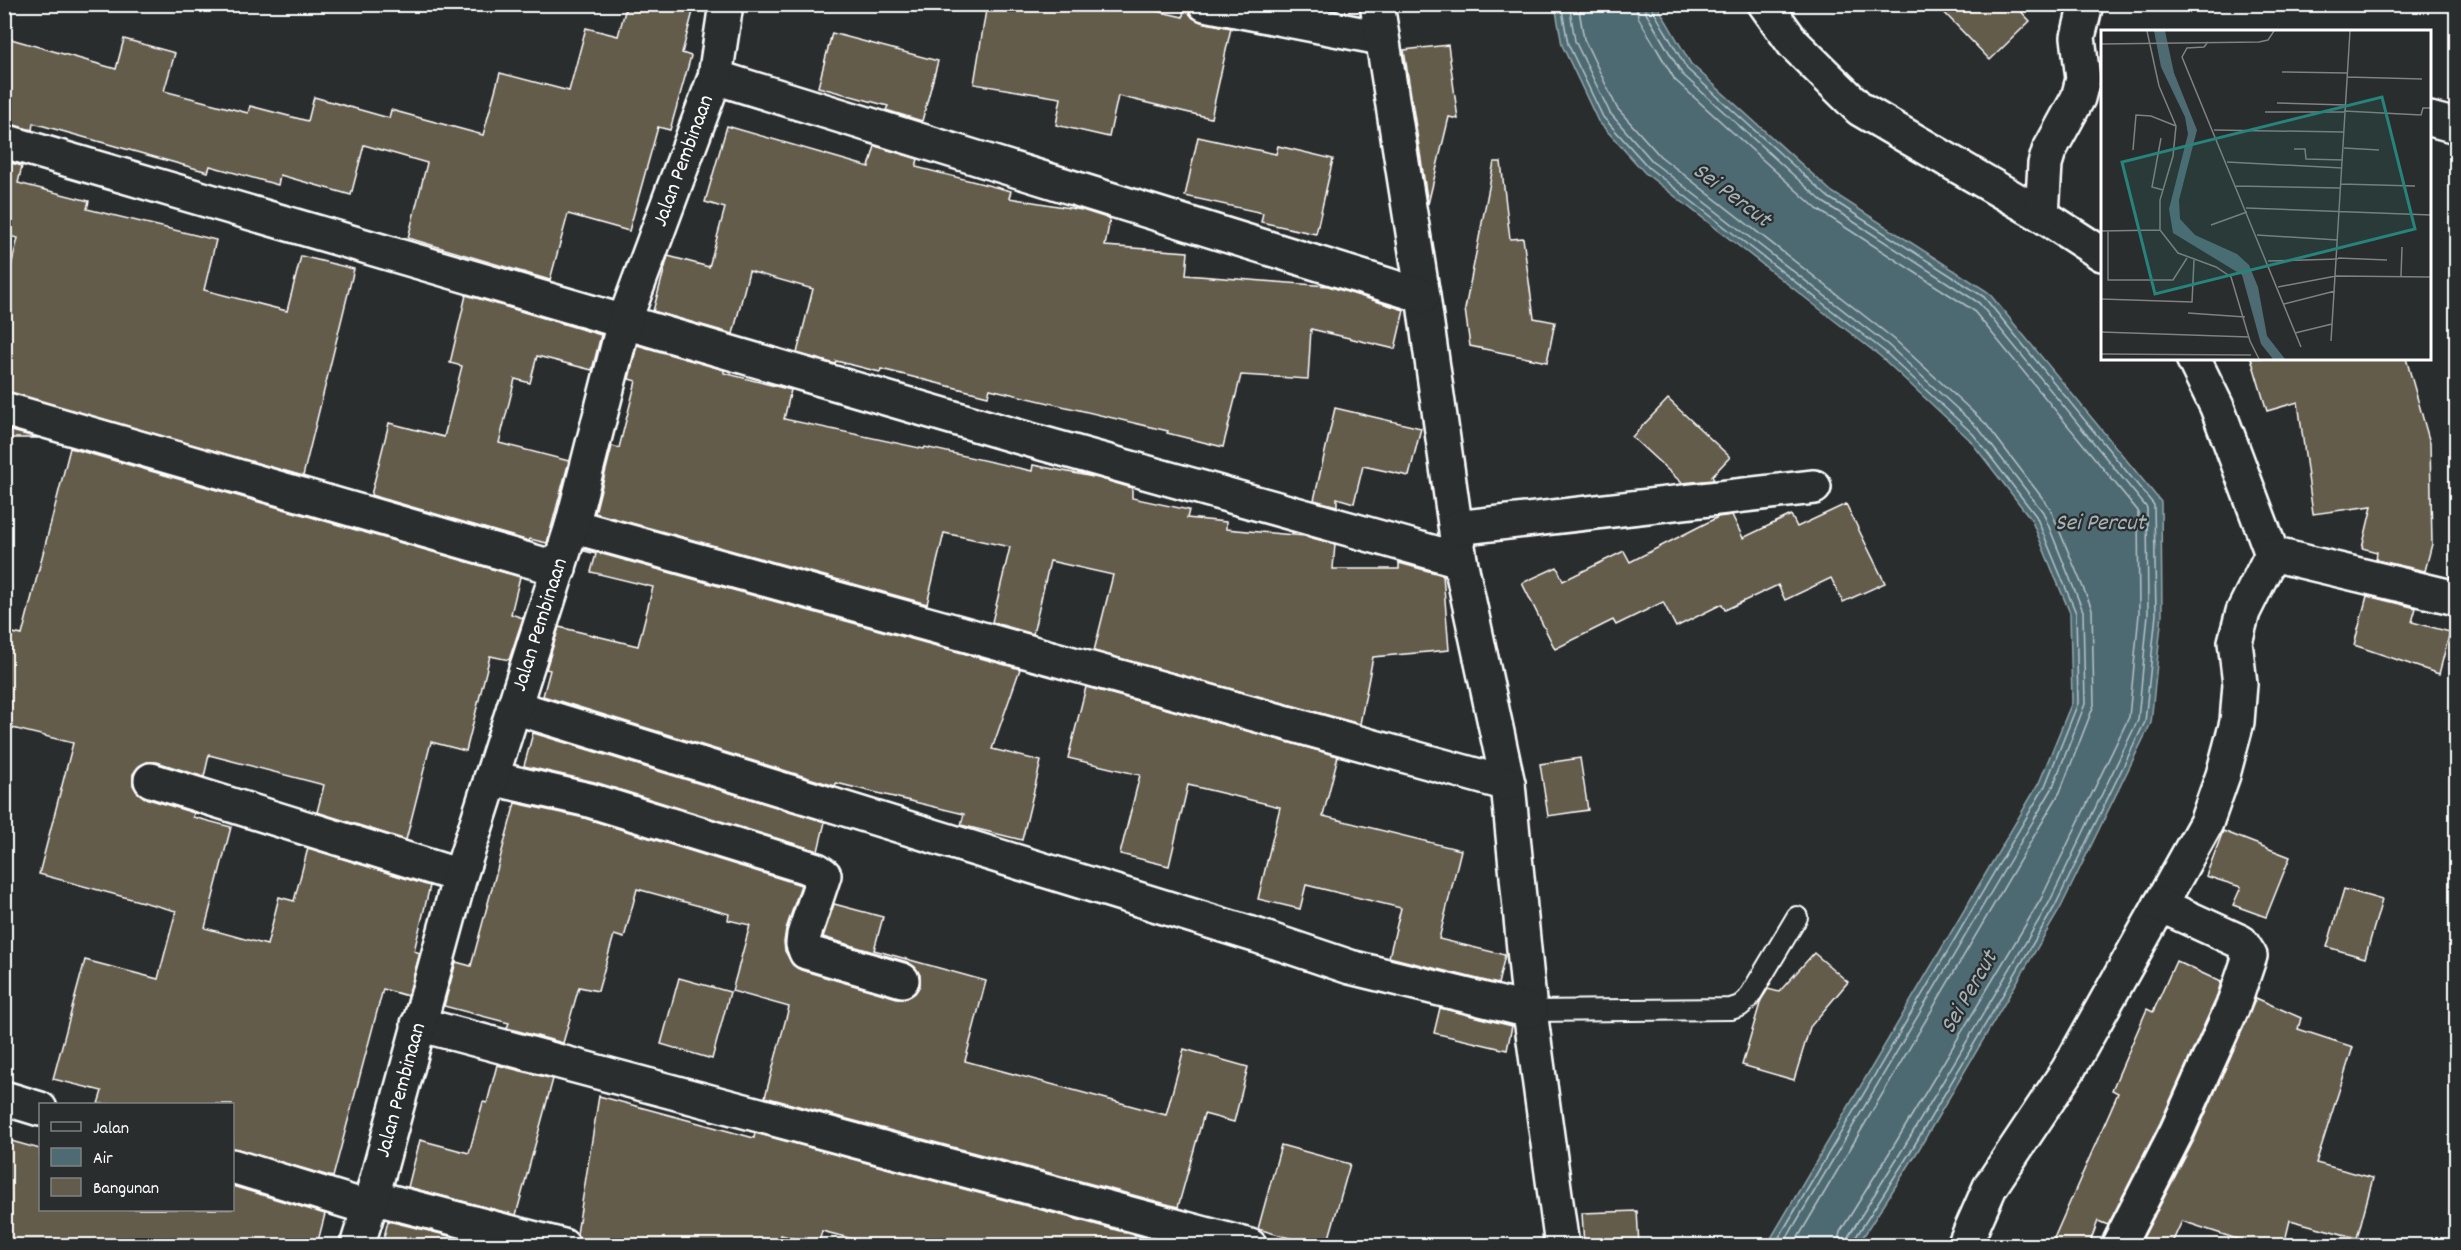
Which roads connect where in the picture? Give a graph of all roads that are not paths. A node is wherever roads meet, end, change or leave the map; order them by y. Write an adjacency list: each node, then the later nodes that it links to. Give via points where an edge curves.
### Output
1 (726, 4): 7 (street, Jalan Pembinaan)
2 (1205, 4): 6 (street)
3 (1377, 4): 6 (street)
4 (1765, 4): 11 (street, via 1793,43 1860,109)
5 (2086, 4): 11 (street, via 2078,37 2083,79 2078,98 2045,164)
6 (1381, 38): 13 (street)
7 (715, 77): 13 (street); 14 (street, Jalan Pembinaan)
8 (2431, 119): 9 (street)
9 (2457, 126)
10 (4, 141): 14 (street)
11 (2042, 215): 12 (street)
12 (2101, 250)
13 (1423, 296): 19 (street)
14 (624, 322): 18 (street, Jalan Pembinaan); 21 (street)
15 (2194, 360): 20 (street, via 2217,407)
16 (4, 409): 22 (street)
17 (1814, 487): 19 (street)
18 (572, 526): 22 (street, Jalan Pembinaan); 27 (street)
19 (1456, 528): 21 (street)
20 (2272, 554): 23 (street); 29 (street, via 2243,612 2235,642 2240,684 2237,722 2223,775 2206,823)
21 (1460, 560): 27 (street)
22 (559, 568): 24 (street, Jalan Pembinaan)
23 (2457, 598)
24 (514, 707): 25 (street, Jalan Pembinaan); 32 (street, via 1350,967)
25 (491, 778): 28 (street, Jalan Pembinaan); 31 (street, via 589,800 817,870 824,875 804,934 806,952)
26 (152, 780): 28 (street)
27 (1508, 784): 32 (street)
28 (460, 876): 33 (street, Jalan Pembinaan)
29 (2160, 905): 42 (street, via 2068,1070 1990,1187); 43 (street, via 2241,942 2250,956 2233,1006 2177,1131)
30 (1797, 917): 32 (lane, via 1740,1006)
31 (902, 980)
32 (1530, 1011): 41 (street)
33 (418, 1024): 37 (street, Jalan Pembinaan); 40 (street)
34 (4, 1098): 35 (street)
35 (39, 1109)
36 (234, 1168): 37 (street)
37 (370, 1202): 38 (street, Jalan Pembinaan); 39 (street)
38 (357, 1245)
39 (562, 1245)
40 (1250, 1245)
41 (1562, 1245)
42 (1964, 1245)
43 (2118, 1245)

